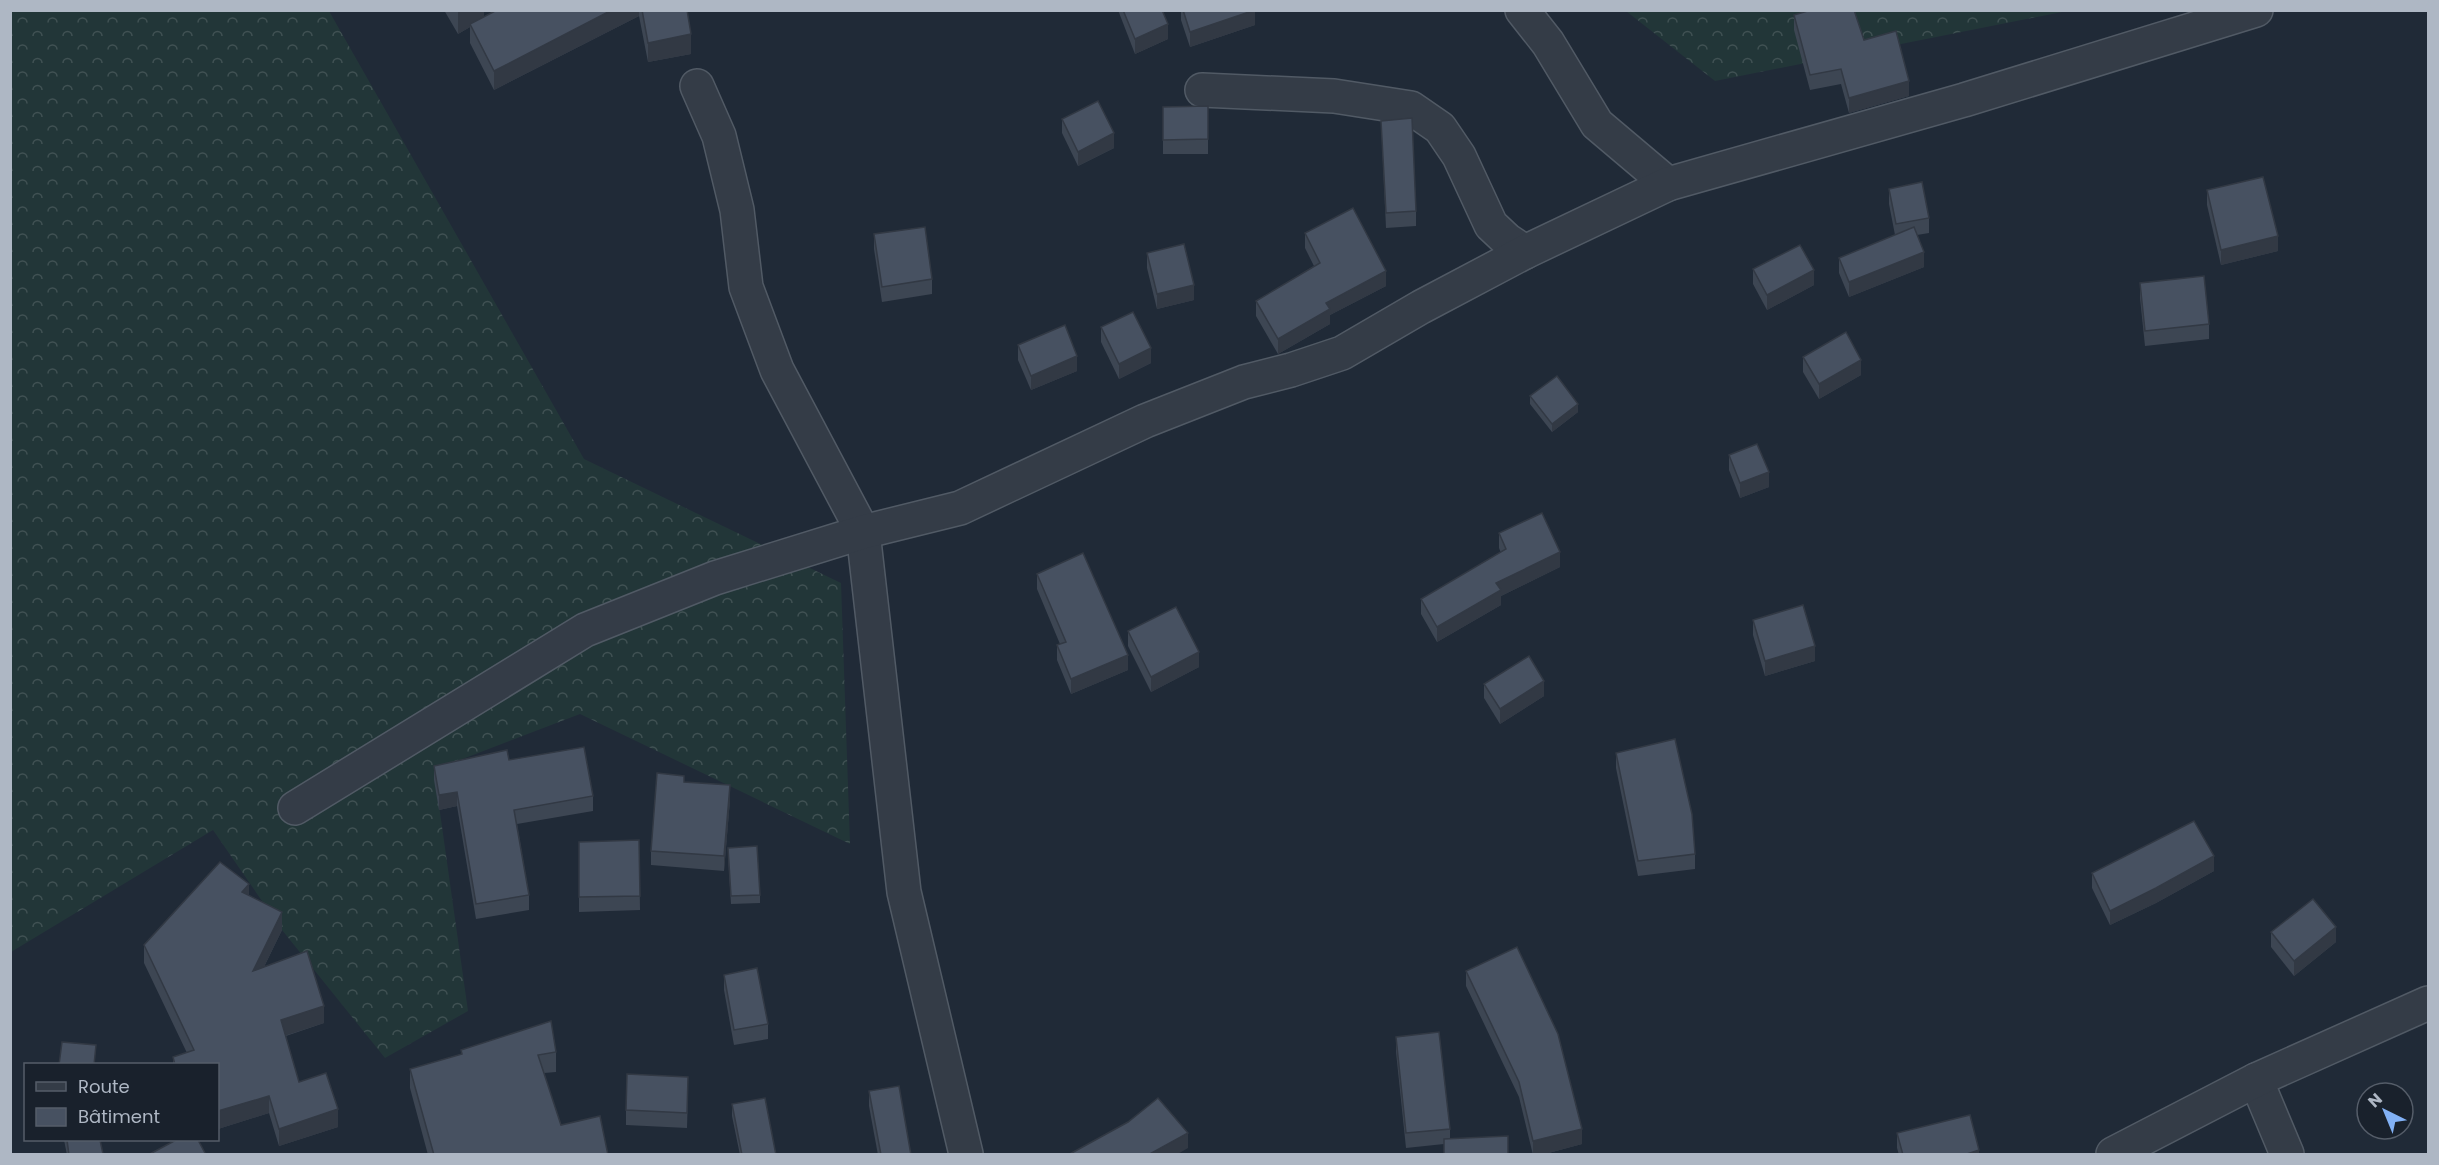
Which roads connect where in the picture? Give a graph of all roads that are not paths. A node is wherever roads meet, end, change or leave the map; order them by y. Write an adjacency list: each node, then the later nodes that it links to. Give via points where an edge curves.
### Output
1 (1522, 10): 5 (street, via 1548,43 1597,124)
2 (2256, 10): 5 (street, via 1964,100)
3 (697, 86): 7 (street, via 719,136 737,210 746,287 777,370)
4 (1202, 90): 6 (street, via 1334,96 1411,108 1440,128 1459,156 1491,225)
5 (1668, 184): 6 (street)
6 (1524, 252): 7 (street, via 1342,353 1244,382 1145,422 960,508)
7 (863, 532): 8 (street, via 715,578 585,630); 11 (street, via 904,892)
8 (295, 808)
9 (2428, 1003): 10 (street)
10 (2256, 1080): 12 (street); 13 (street)
11 (966, 1155)
12 (2113, 1155)
13 (2287, 1155)

